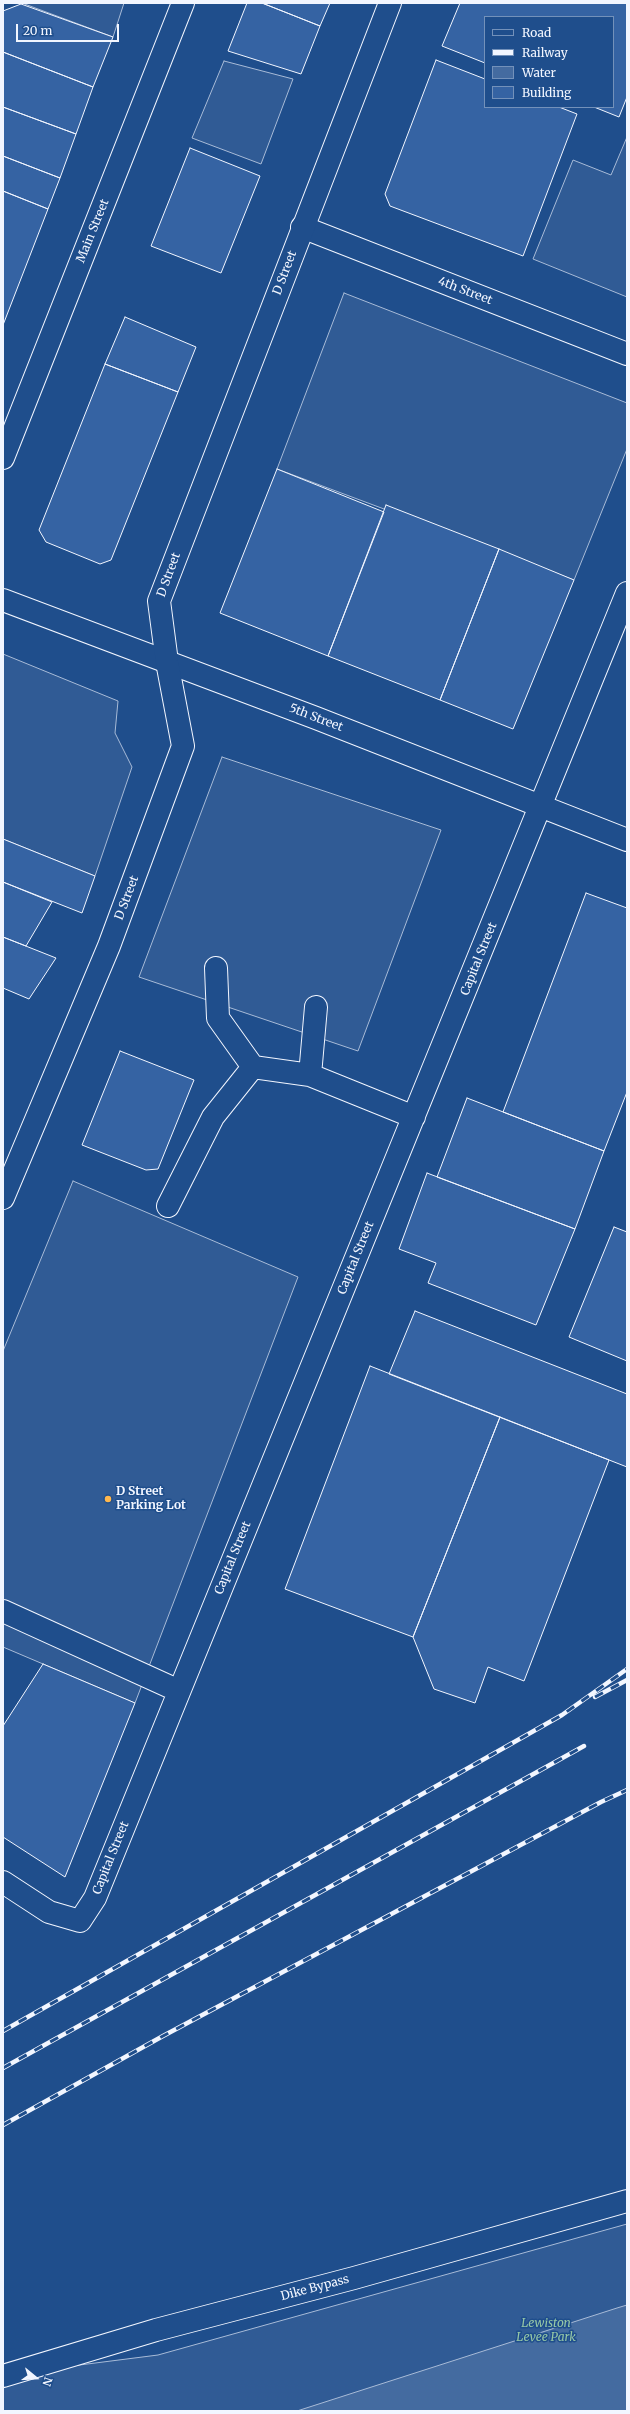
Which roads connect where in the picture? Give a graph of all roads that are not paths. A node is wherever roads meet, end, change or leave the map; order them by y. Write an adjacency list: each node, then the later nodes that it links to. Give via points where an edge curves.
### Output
1 (183, 3): 5 (main road, Main Street)
2 (390, 3): 3 (main road, D Street)
3 (302, 227): 4 (main road, 4th Street); 8 (main road, D Street, via 159,601)
4 (627, 354)
5 (3, 458)
6 (627, 593): 9 (main road, Capital Street)
7 (3, 600): 8 (main road, 5th Street)
8 (167, 662): 9 (main road, 5th Street); 16 (main road, D Street, via 183,746 109,946)
9 (542, 806): 10 (main road, 5th Street); 15 (main road, Capital Street)
10 (627, 840)
11 (216, 968): 13 (main road, via 218,1018)
12 (316, 1007): 14 (main road)
13 (253, 1067): 14 (main road); 17 (main road, via 213,1116)
14 (310, 1075): 15 (main road)
15 (414, 1117): 19 (main road, Capital Street)
16 (3, 1198)
17 (168, 1206)
18 (3, 1612): 19 (main road)
19 (179, 1691): 20 (main road, Capital Street, via 95,1898 80,1921 49,1912)
20 (3, 1882)
21 (627, 2201): 22 (main road, Dike Bypass, via 354,2278 156,2330)
22 (3, 2376)

